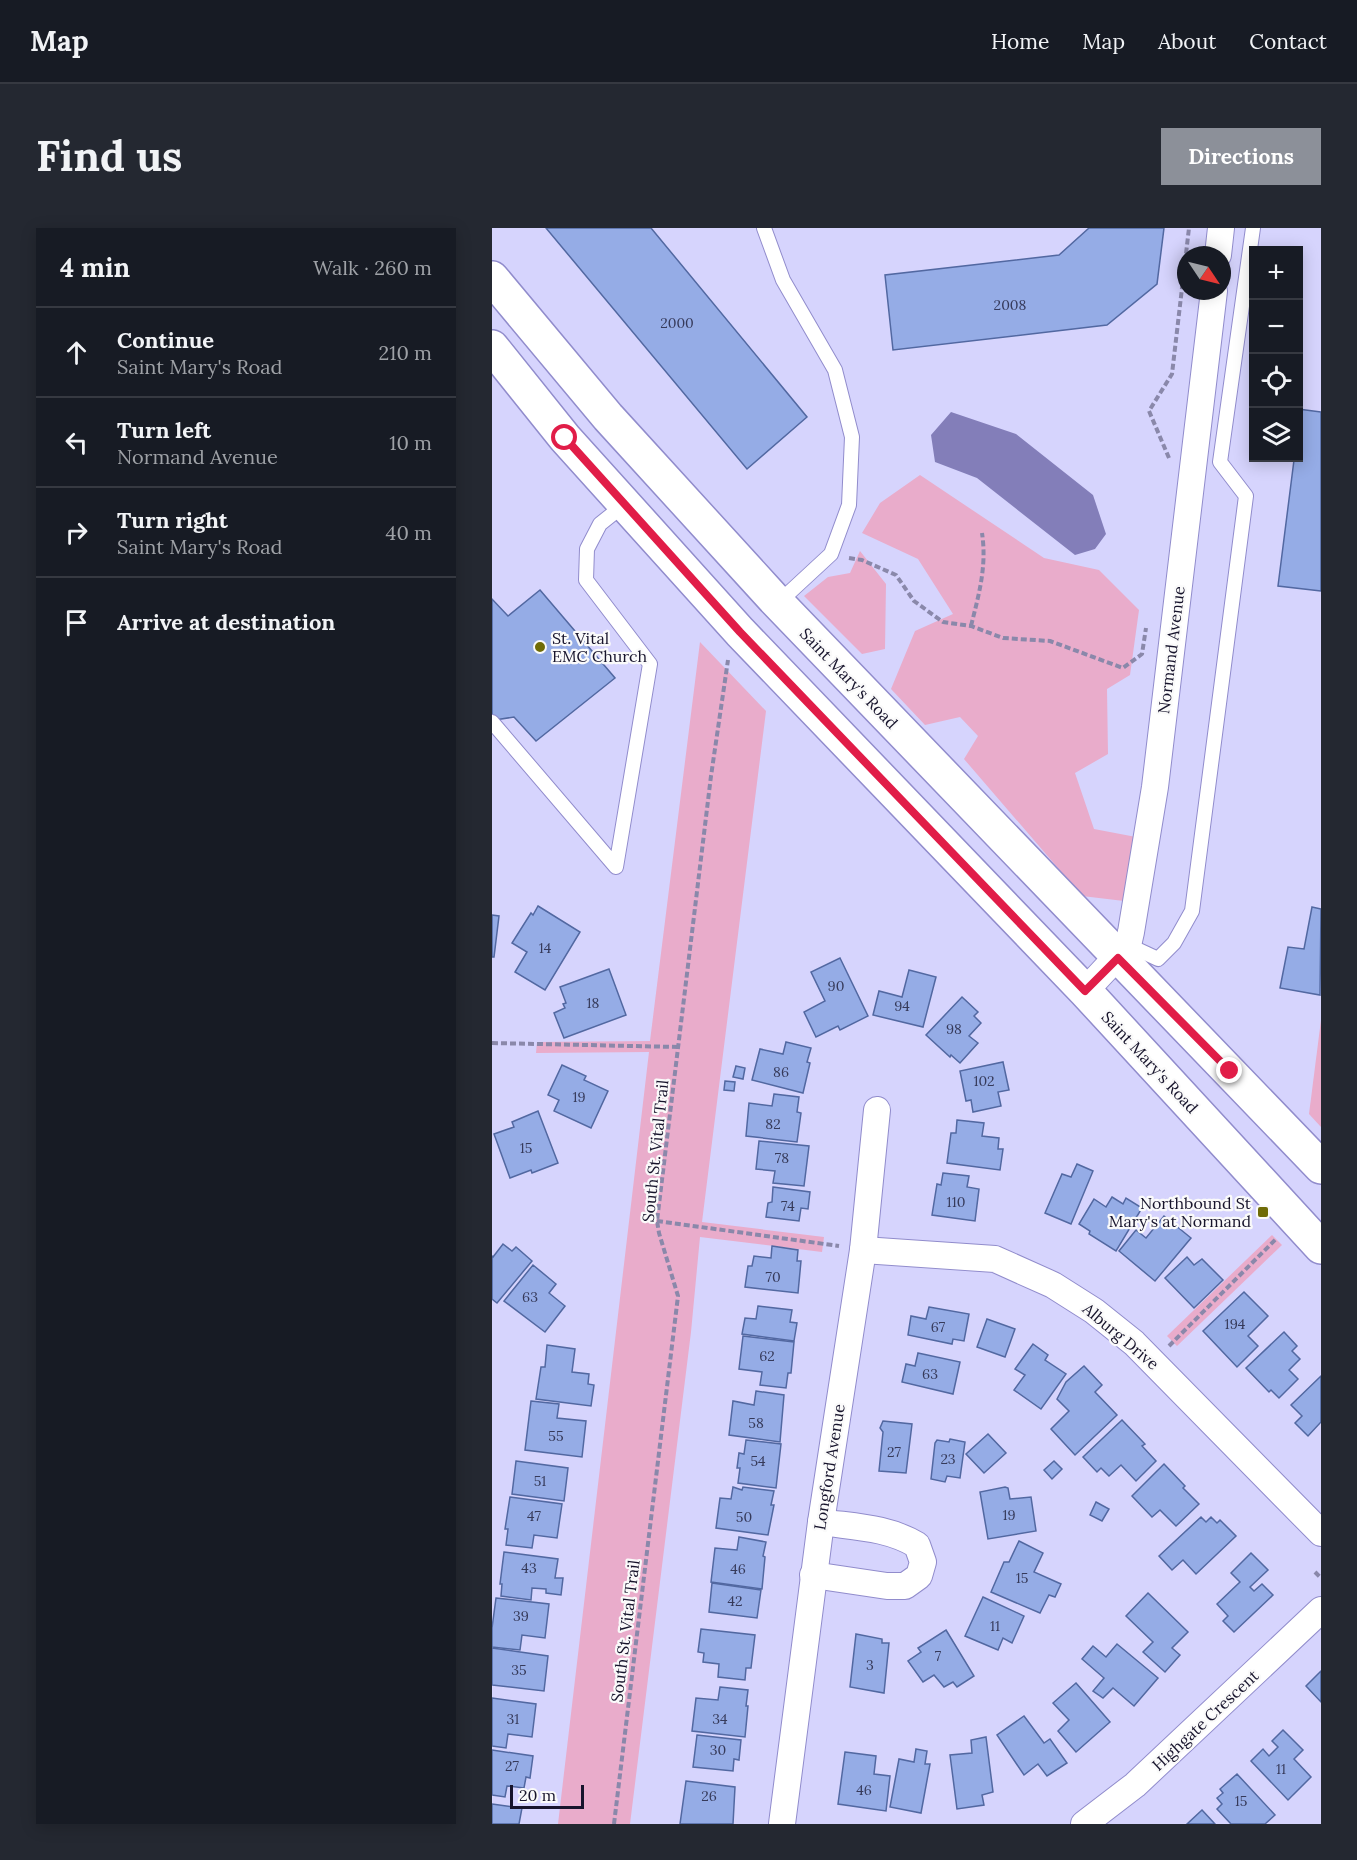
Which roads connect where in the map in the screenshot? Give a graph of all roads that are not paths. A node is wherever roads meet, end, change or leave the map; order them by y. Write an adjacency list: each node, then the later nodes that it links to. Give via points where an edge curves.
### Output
1 (764, 228): 9 (lane, via 783,280 836,370 852,437 849,505 831,554)
2 (1221, 228): 4 (street)
3 (1253, 228): 11 (lane, via 1220,462 1246,496 1192,911 1174,944 1158,959)
4 (1219, 246)
5 (492, 278): 9 (main road, Saint Mary's Road, via 608,417)
6 (1213, 300): 11 (street, Normand Avenue, via 1155,787)
7 (492, 347): 8 (main road, Saint Mary's Road, via 565,438)
8 (625, 504): 10 (lane, via 600,524 587,549 586,580 650,664 616,867); 12 (main road, Saint Mary's Road, via 740,632)
9 (778, 603): 11 (main road, Saint Mary's Road)
10 (492, 722)
11 (1123, 951): 12 (street); 14 (main road, Saint Mary's Road)
12 (1085, 991): 15 (main road, Saint Mary's Road)
13 (877, 1110): 16 (street, Longford Avenue)
14 (1321, 1167)
15 (1321, 1247)
16 (863, 1250): 17 (street, Longford Avenue); 18 (street, Alburg Drive, via 995,1259 1053,1285 1094,1311 1153,1361)
17 (821, 1522): 19 (street, Longford Avenue); 19 (street, via 902,1536 917,1545 923,1562 919,1576 905,1586)
18 (1321, 1533)
19 (813, 1575): 21 (street, Longford Avenue)
20 (1321, 1610): 22 (street, Highgate Crescent, via 1136,1785)
21 (782, 1824)
22 (1084, 1824)

